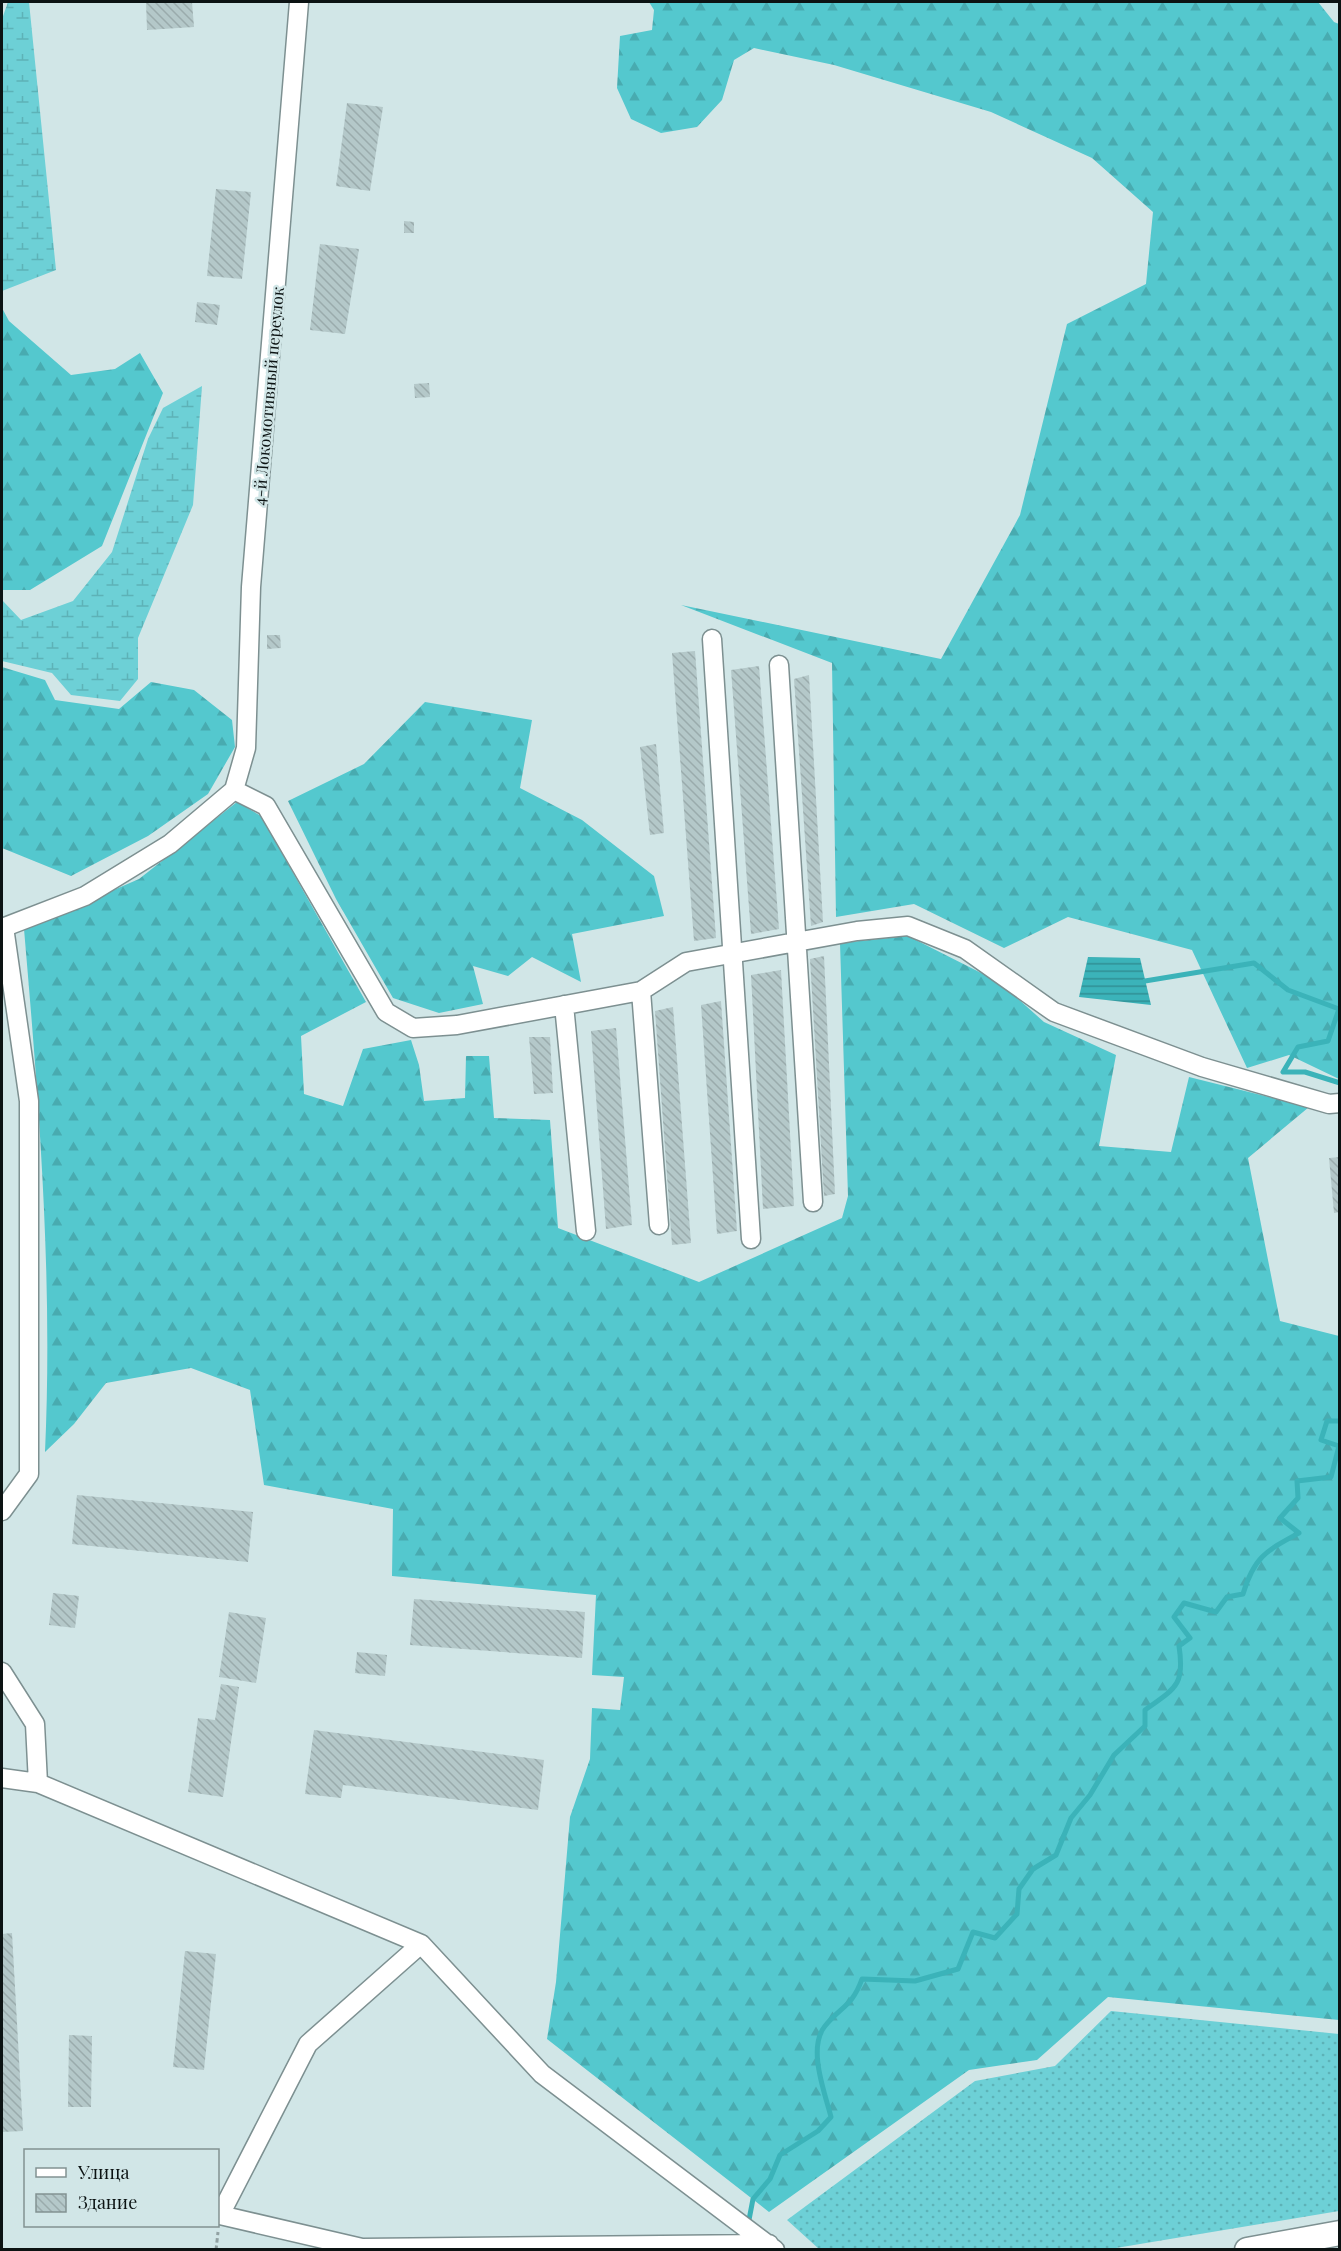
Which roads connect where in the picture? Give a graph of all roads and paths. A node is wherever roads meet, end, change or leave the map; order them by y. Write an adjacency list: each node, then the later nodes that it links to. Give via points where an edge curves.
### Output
1 (299, 2): 4 (street, 4-й Локомотивный переулок, via 251,587 246,748)
2 (712, 639): 7 (street)
3 (779, 664): 6 (street)
4 (234, 790): 5 (street, via 170,844 85,896); 9 (street, via 266,806 386,1012 413,1028 457,1025)
5 (3, 928): 15 (street, via 28,1101 29,1474)
6 (795, 942): 7 (street); 10 (street, via 908,926 965,949 1054,1012 1202,1067 1329,1104); 11 (street)
7 (733, 953): 8 (street, via 686,962); 14 (street)
8 (641, 991): 9 (street); 12 (street)
9 (564, 1005): 13 (street)
10 (1340, 1103)
11 (813, 1202)
12 (658, 1225)
13 (586, 1231)
14 (751, 1239)
15 (2, 1512)
16 (2, 1672): 18 (street, via 35,1724)
17 (2, 1778): 18 (street)
18 (38, 1783): 19 (street)
19 (421, 1944): 21 (street, via 542,2074); 21 (street, via 308,2043 220,2215 362,2248)
20 (1340, 2233): 22 (main road)
21 (772, 2247)
22 (1247, 2250)

